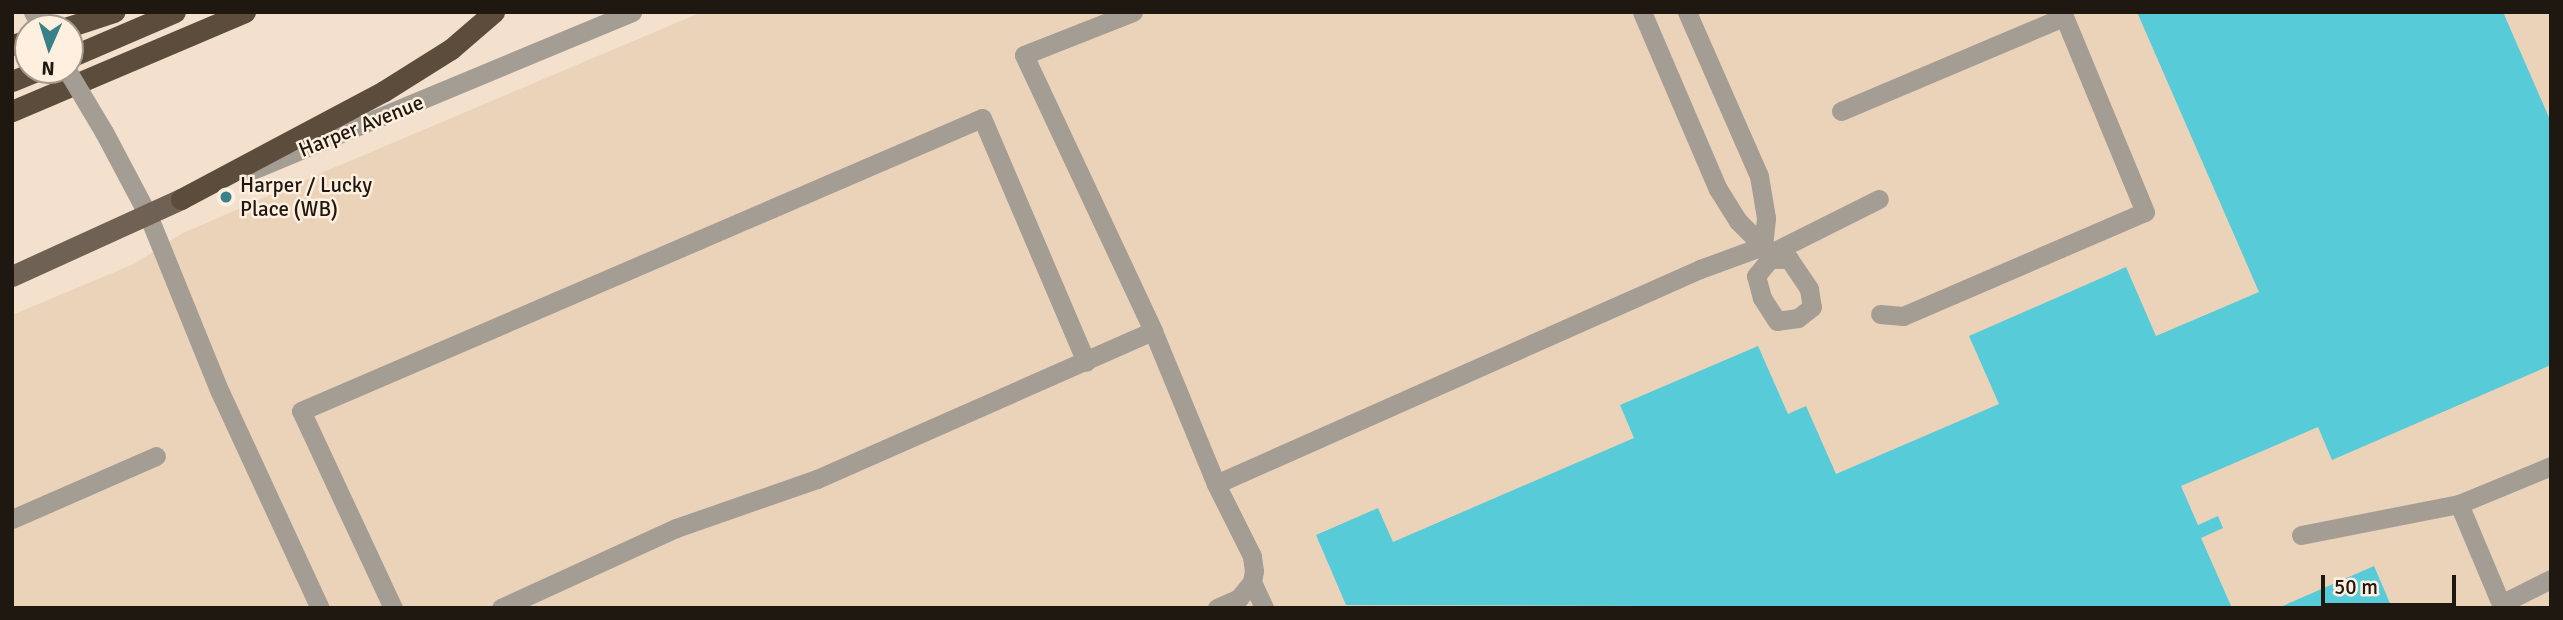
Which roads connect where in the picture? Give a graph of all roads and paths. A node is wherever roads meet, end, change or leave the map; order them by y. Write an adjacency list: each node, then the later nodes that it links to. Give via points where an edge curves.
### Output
1 (114, 12): 10 (highway)
2 (175, 12): 11 (highway)
3 (245, 12): 13 (highway)
4 (494, 12): 15 (highway, via 451,49 384,91)
5 (632, 12): 15 (street, Harper Avenue)
6 (1133, 12): 21 (street, via 1024,55)
7 (1642, 12): 18 (street, via 1722,197)
8 (1686, 12): 18 (street, via 1759,176 1765,199)
9 (2063, 15): 14 (street); 20 (street, via 2145,212 1903,316)
10 (84, 22)
11 (84, 51)
12 (75, 84): 17 (street, bridge)
13 (12, 111)
14 (1842, 111)
15 (181, 199): 17 (main road, Harper Avenue)
16 (1880, 199): 18 (street)
17 (148, 215): 19 (main road, Harper Avenue); 31 (street, via 220,392)
18 (1767, 253): 25 (street)
19 (12, 276)
20 (1880, 314)
21 (1153, 331): 22 (street); 25 (street)
22 (1086, 362): 32 (street, via 982,118 300,411); 33 (street, via 817,479 676,528)
23 (156, 456): 27 (street)
24 (2551, 466): 26 (street)
25 (1216, 484): 30 (street, via 1252,556)
26 (2459, 504): 28 (street); 29 (street, via 2501,604)
27 (12, 519)
28 (2301, 535)
29 (2551, 579)
30 (1252, 582): 34 (street, via 1239,598); 35 (street)
31 (320, 608)
32 (393, 608)
33 (501, 608)
34 (1217, 608)
35 (1264, 608)

